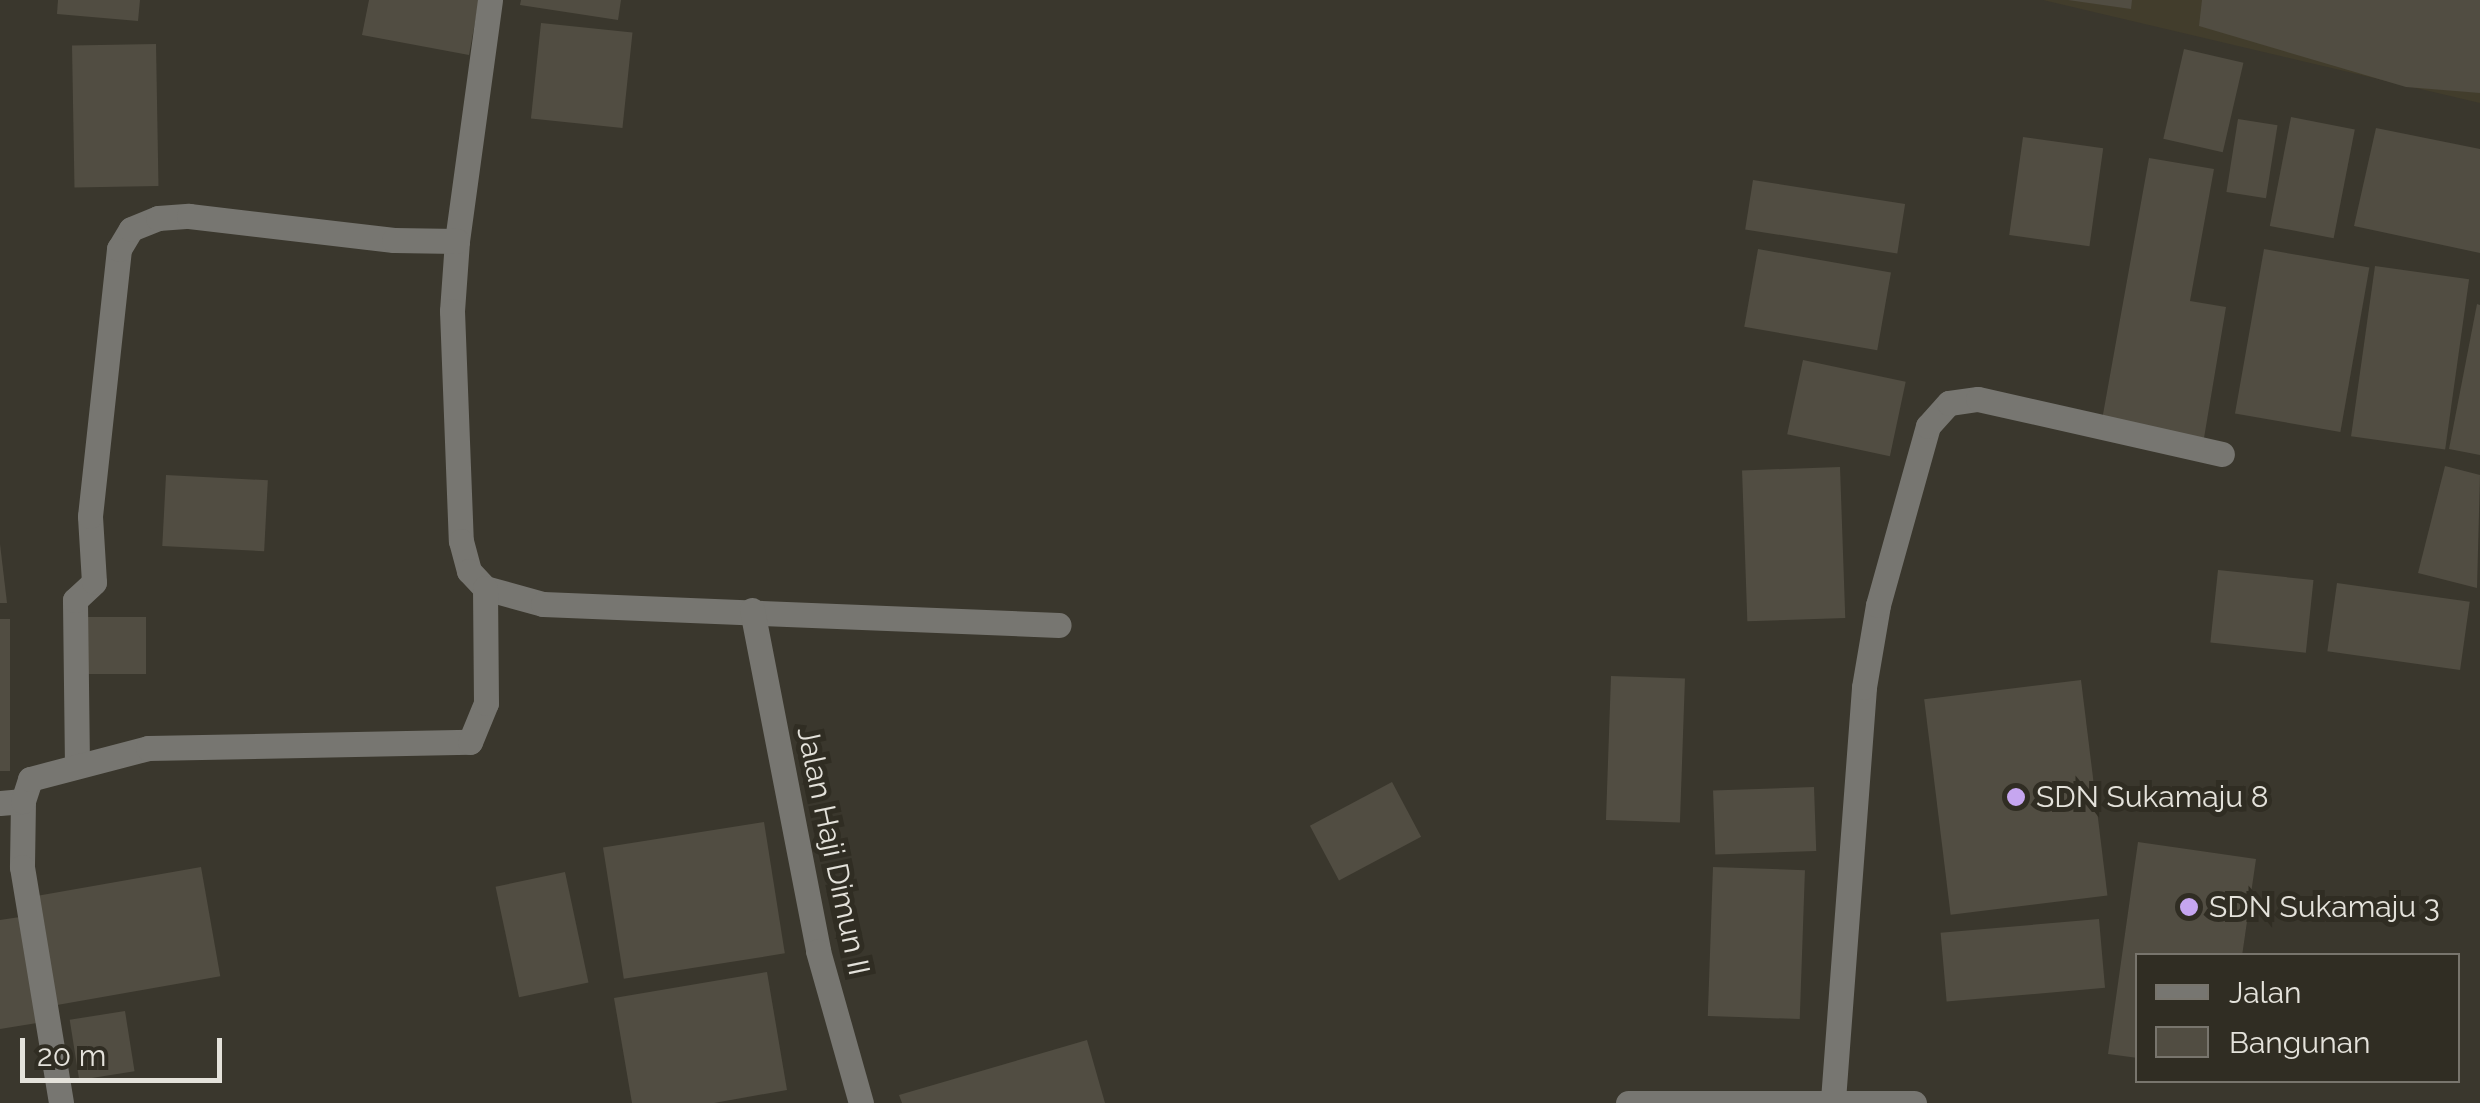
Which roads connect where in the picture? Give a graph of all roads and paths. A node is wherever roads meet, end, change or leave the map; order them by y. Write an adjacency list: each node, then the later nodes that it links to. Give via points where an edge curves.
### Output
1 (490, 0): 2 (street)
2 (457, 241): 4 (street, via 452,311 461,542 469,571); 7 (street, via 189,216 131,229 119,249 92,496 94,582 75,600)
3 (2222, 454): 9 (street, via 1978,399 1949,403 1928,426 1878,605 1864,687)
4 (484, 588): 5 (street, via 543,604); 7 (street, via 486,703 470,742 148,748)
5 (752, 610): 6 (street); 11 (street, Jalan Haji Dimun II, via 818,951)
6 (1058, 625)
7 (77, 766): 8 (street, via 30,778)
8 (11, 802): 10 (street)
9 (1833, 1100): 12 (street); 13 (street)
10 (60, 1103)
11 (861, 1103)
12 (1628, 1103)
13 (1914, 1103)

